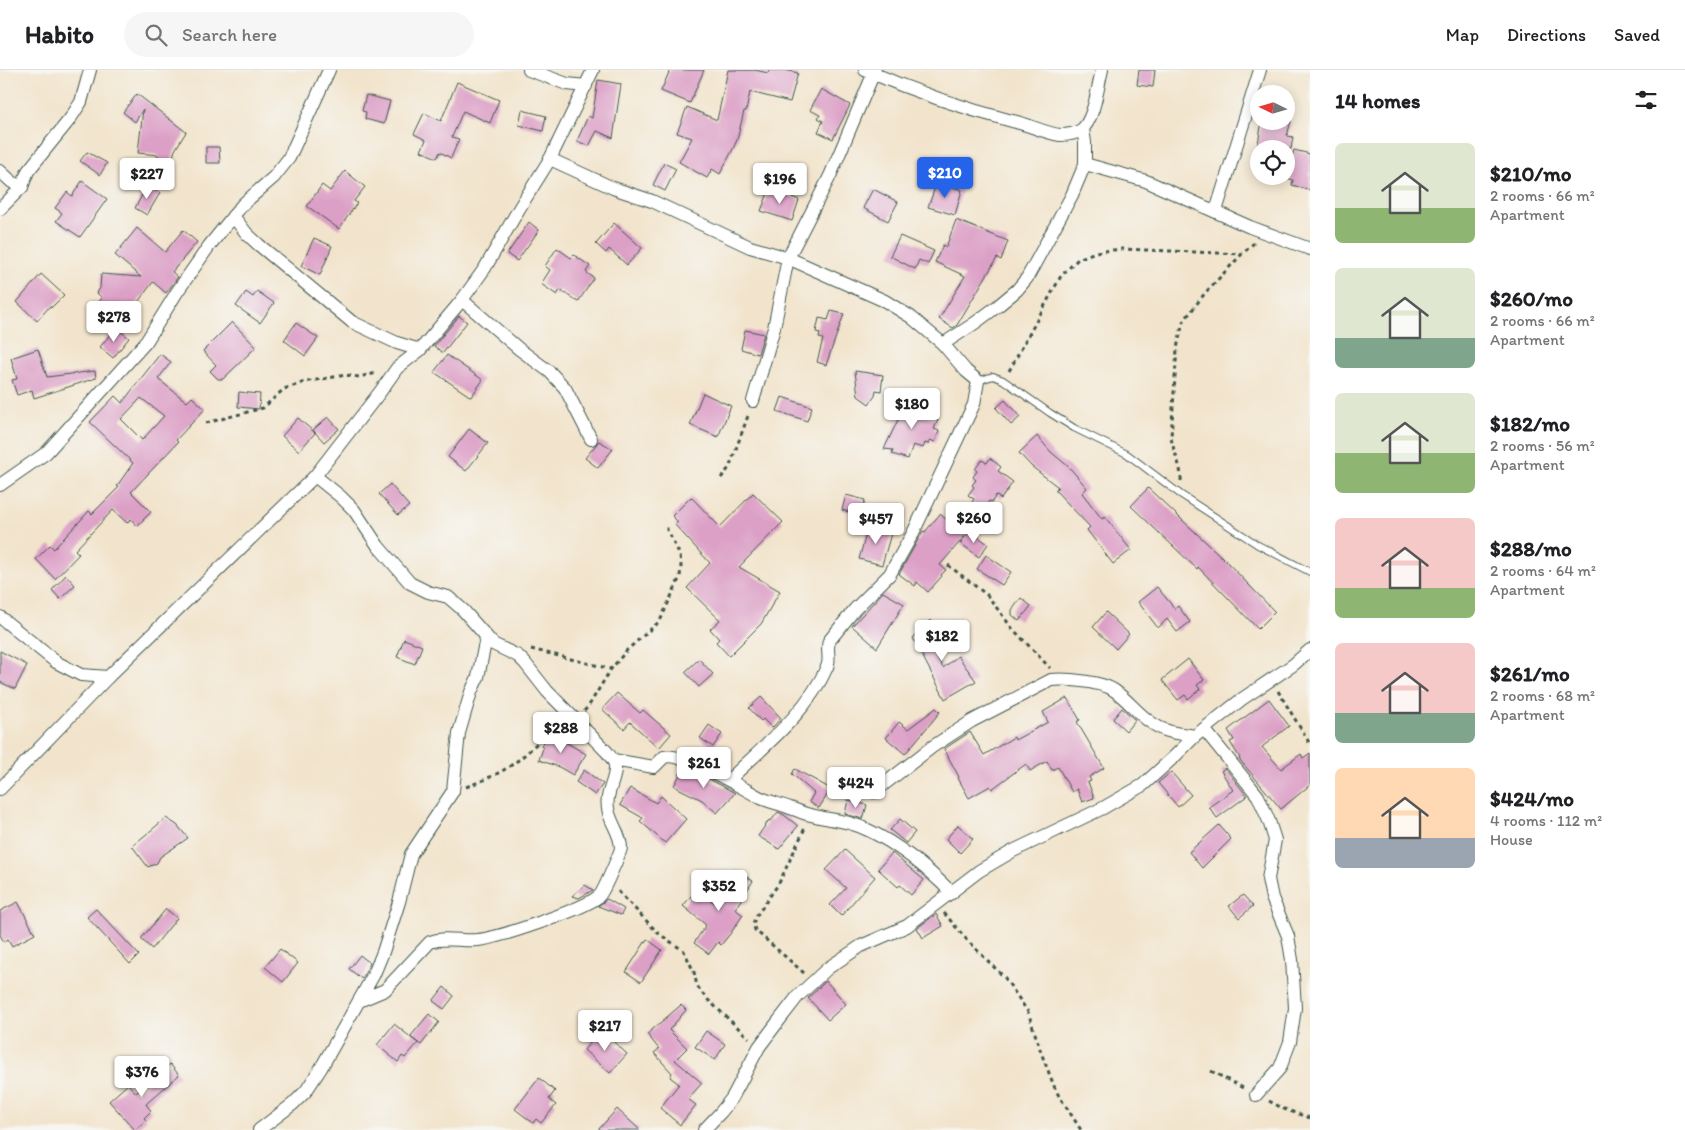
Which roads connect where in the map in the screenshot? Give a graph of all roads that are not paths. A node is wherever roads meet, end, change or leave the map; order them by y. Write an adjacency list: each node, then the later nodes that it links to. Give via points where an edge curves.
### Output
1 (90, 70): 13 (street, via 81,102 28,171)
2 (329, 70): 16 (street, via 289,158)
3 (529, 70): 8 (street, via 567,84)
4 (594, 70): 8 (street)
5 (1102, 70): 9 (street, via 1090,119)
6 (1260, 70): 15 (street)
7 (871, 71): 9 (street, via 977,112 1057,134 1068,135); 18 (street, via 830,176)
8 (586, 86): 10 (street)
9 (1084, 129): 11 (street)
10 (550, 159): 18 (street, via 613,188 652,201 750,247); 19 (street, via 485,268)
11 (1085, 164): 15 (street, via 1146,181); 20 (street, via 1072,195 1017,290)
12 (0, 171): 13 (street)
13 (22, 187): 14 (street)
14 (0, 209)
15 (1216, 211): 17 (street)
16 (233, 216): 21 (street, via 259,245 352,322); 26 (street, via 204,253 146,342 46,453)
17 (1310, 249)
18 (788, 258): 20 (street, via 885,301 911,317); 23 (street, via 774,328)
19 (462, 300): 21 (street); 24 (street, via 565,388)
20 (943, 344): 22 (street)
21 (420, 350): 25 (street, via 396,368)
22 (978, 381): 27 (lane, via 993,376 1003,380 1050,414 1127,454 1180,494 1258,545); 34 (street, via 974,404 890,574 829,641 827,667 809,699)
23 (753, 400)
24 (591, 439)
25 (315, 476): 29 (street, via 354,510 378,546 410,583 448,597); 31 (street)
26 (0, 485)
27 (1310, 572)
28 (0, 617): 31 (street, via 56,662 81,675)
29 (486, 638): 33 (street, via 518,656); 38 (street, via 478,676 459,733 453,791 411,854 383,952)
30 (1310, 650): 32 (street, via 1294,666 1242,699)
31 (108, 677): 35 (street)
32 (1200, 732): 36 (street, via 1168,731 1134,710 1113,689 1061,678 1040,685 972,721 932,746); 37 (street, via 1143,785 1103,808 1012,851 979,871); 39 (street, via 1258,796 1275,840 1268,879 1272,898 1288,936 1295,1008 1290,1042 1280,1068)
33 (613, 760): 34 (street, via 654,767 664,757 677,757); 38 (street, via 615,766 607,806 619,835 621,851 600,896 532,924 480,940 437,939 430,942 385,990)
34 (729, 780): 37 (street, via 762,798 811,816 837,819 872,832 929,870)
35 (0, 789)
36 (874, 792)
37 (952, 893): 41 (street, via 907,926 861,946 828,968 798,996 759,1047 732,1098)
38 (359, 1001): 40 (street, via 306,1091)
39 (1256, 1095)
40 (259, 1130)
41 (704, 1130)

